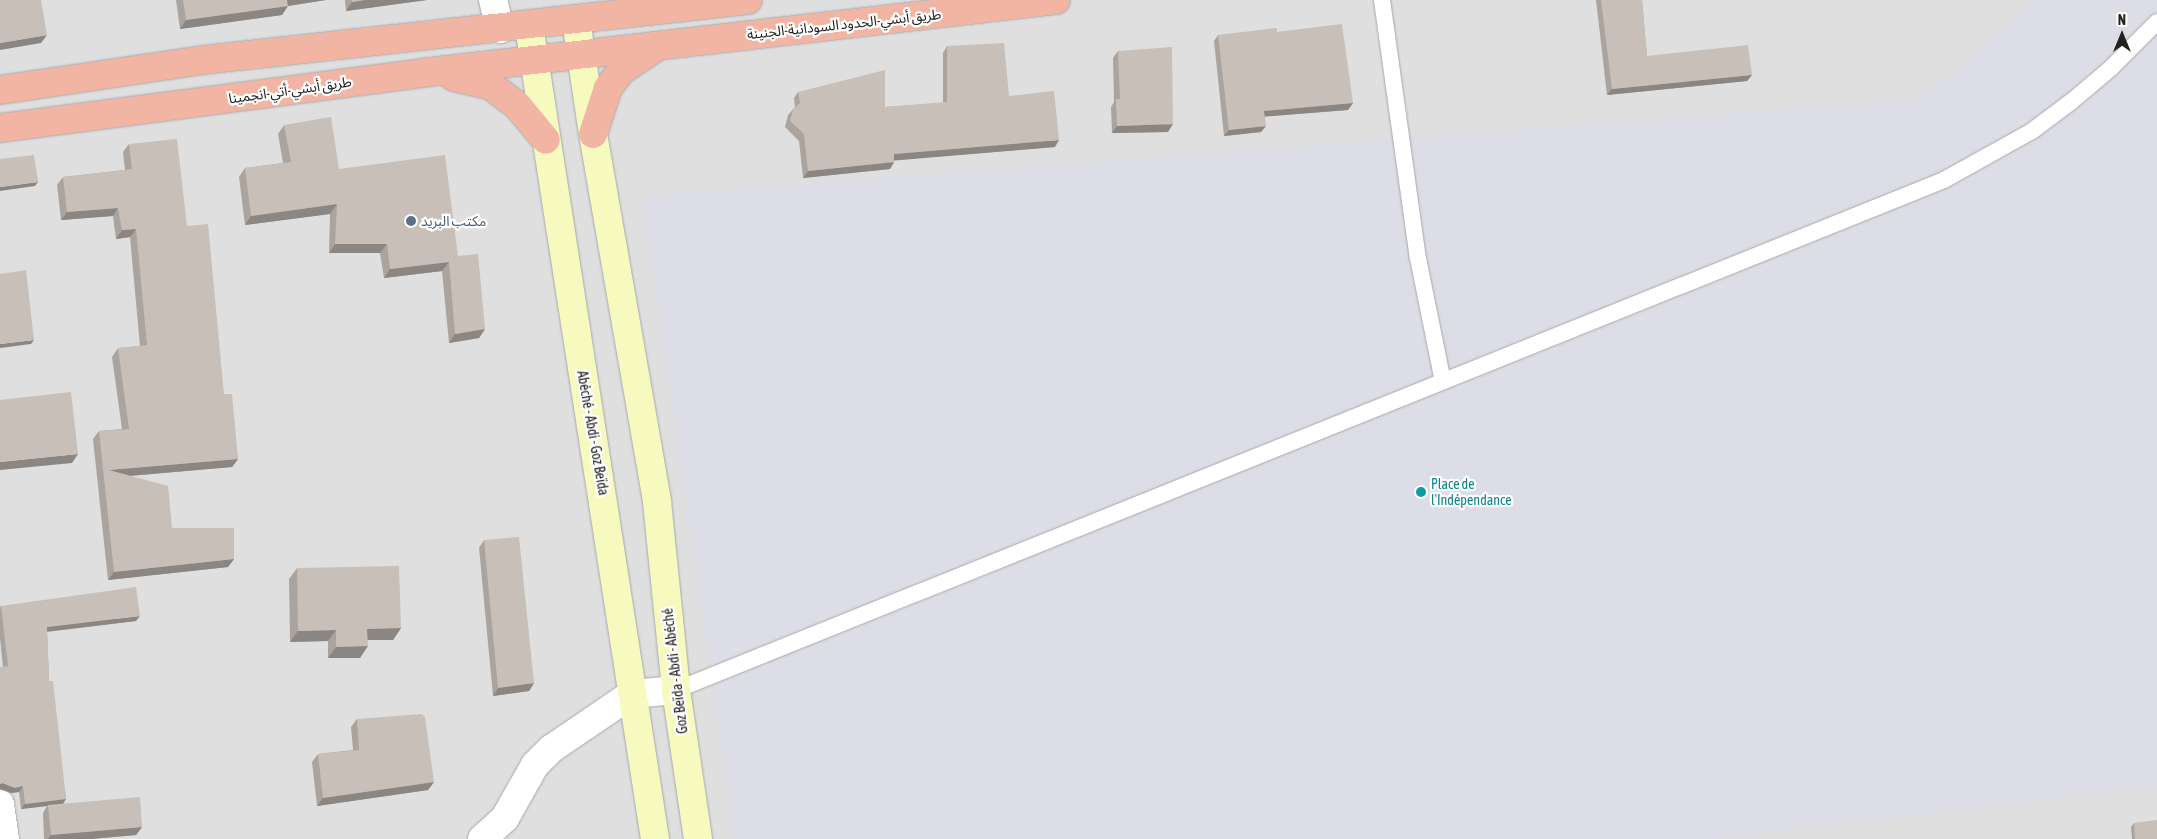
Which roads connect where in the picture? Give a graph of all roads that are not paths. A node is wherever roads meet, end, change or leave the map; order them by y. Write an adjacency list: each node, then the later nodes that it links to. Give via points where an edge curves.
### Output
1 (493, 0): 9 (street)
2 (748, 0): 6 (highway)
3 (1056, 0): 5 (highway, طريق أبشي-الحدود السودانية-الجنينة)
4 (1382, 0): 18 (lane, via 1418,258)
5 (955, 6): 10 (highway, طريق أبشي-الحدود السودانية-الجنينة)
6 (576, 20): 8 (highway); 11 (main road, Goz Beïda - Abdi - Abéché)
7 (2157, 22): 18 (lane, via 2072,101 2010,144 1944,180)
8 (528, 26): 9 (highway); 12 (main road, Abéché - Abdi - Goz Beïda)
9 (500, 29): 14 (highway, via 203,60)
10 (662, 44): 11 (highway, طريق أبشي-الحدود السودانية-الجنينة); 16 (highway, via 621,71 608,88)
11 (580, 55): 12 (highway, طريق أبشي-أتي-انجمينا); 16 (main road, Goz Beïda - Abdi - Abéché)
12 (535, 61): 13 (highway, طريق أبشي-أتي-انجمينا); 17 (main road, Abéché - Abdi - Goz Beïda)
13 (428, 72): 15 (highway, طريق أبشي-أتي-انجمينا); 17 (highway, via 490,85 517,105)
14 (0, 90)
15 (0, 128)
16 (593, 134): 19 (main road, Goz Beïda - Abdi - Abéché, via 657,502)
17 (546, 140): 20 (main road, Abéché - Abdi - Goz Beïda, via 606,509)
18 (1443, 382): 19 (lane)
19 (676, 690): 20 (street); 25 (main road, Goz Beïda - Abdi - Abéché)
20 (632, 694): 23 (street, via 551,749 535,765 505,818); 24 (main road, Abéché - Abdi - Goz Beïda)
21 (0, 804): 22 (street)
22 (5, 839)
23 (482, 839)
24 (655, 839)
25 (698, 839)

